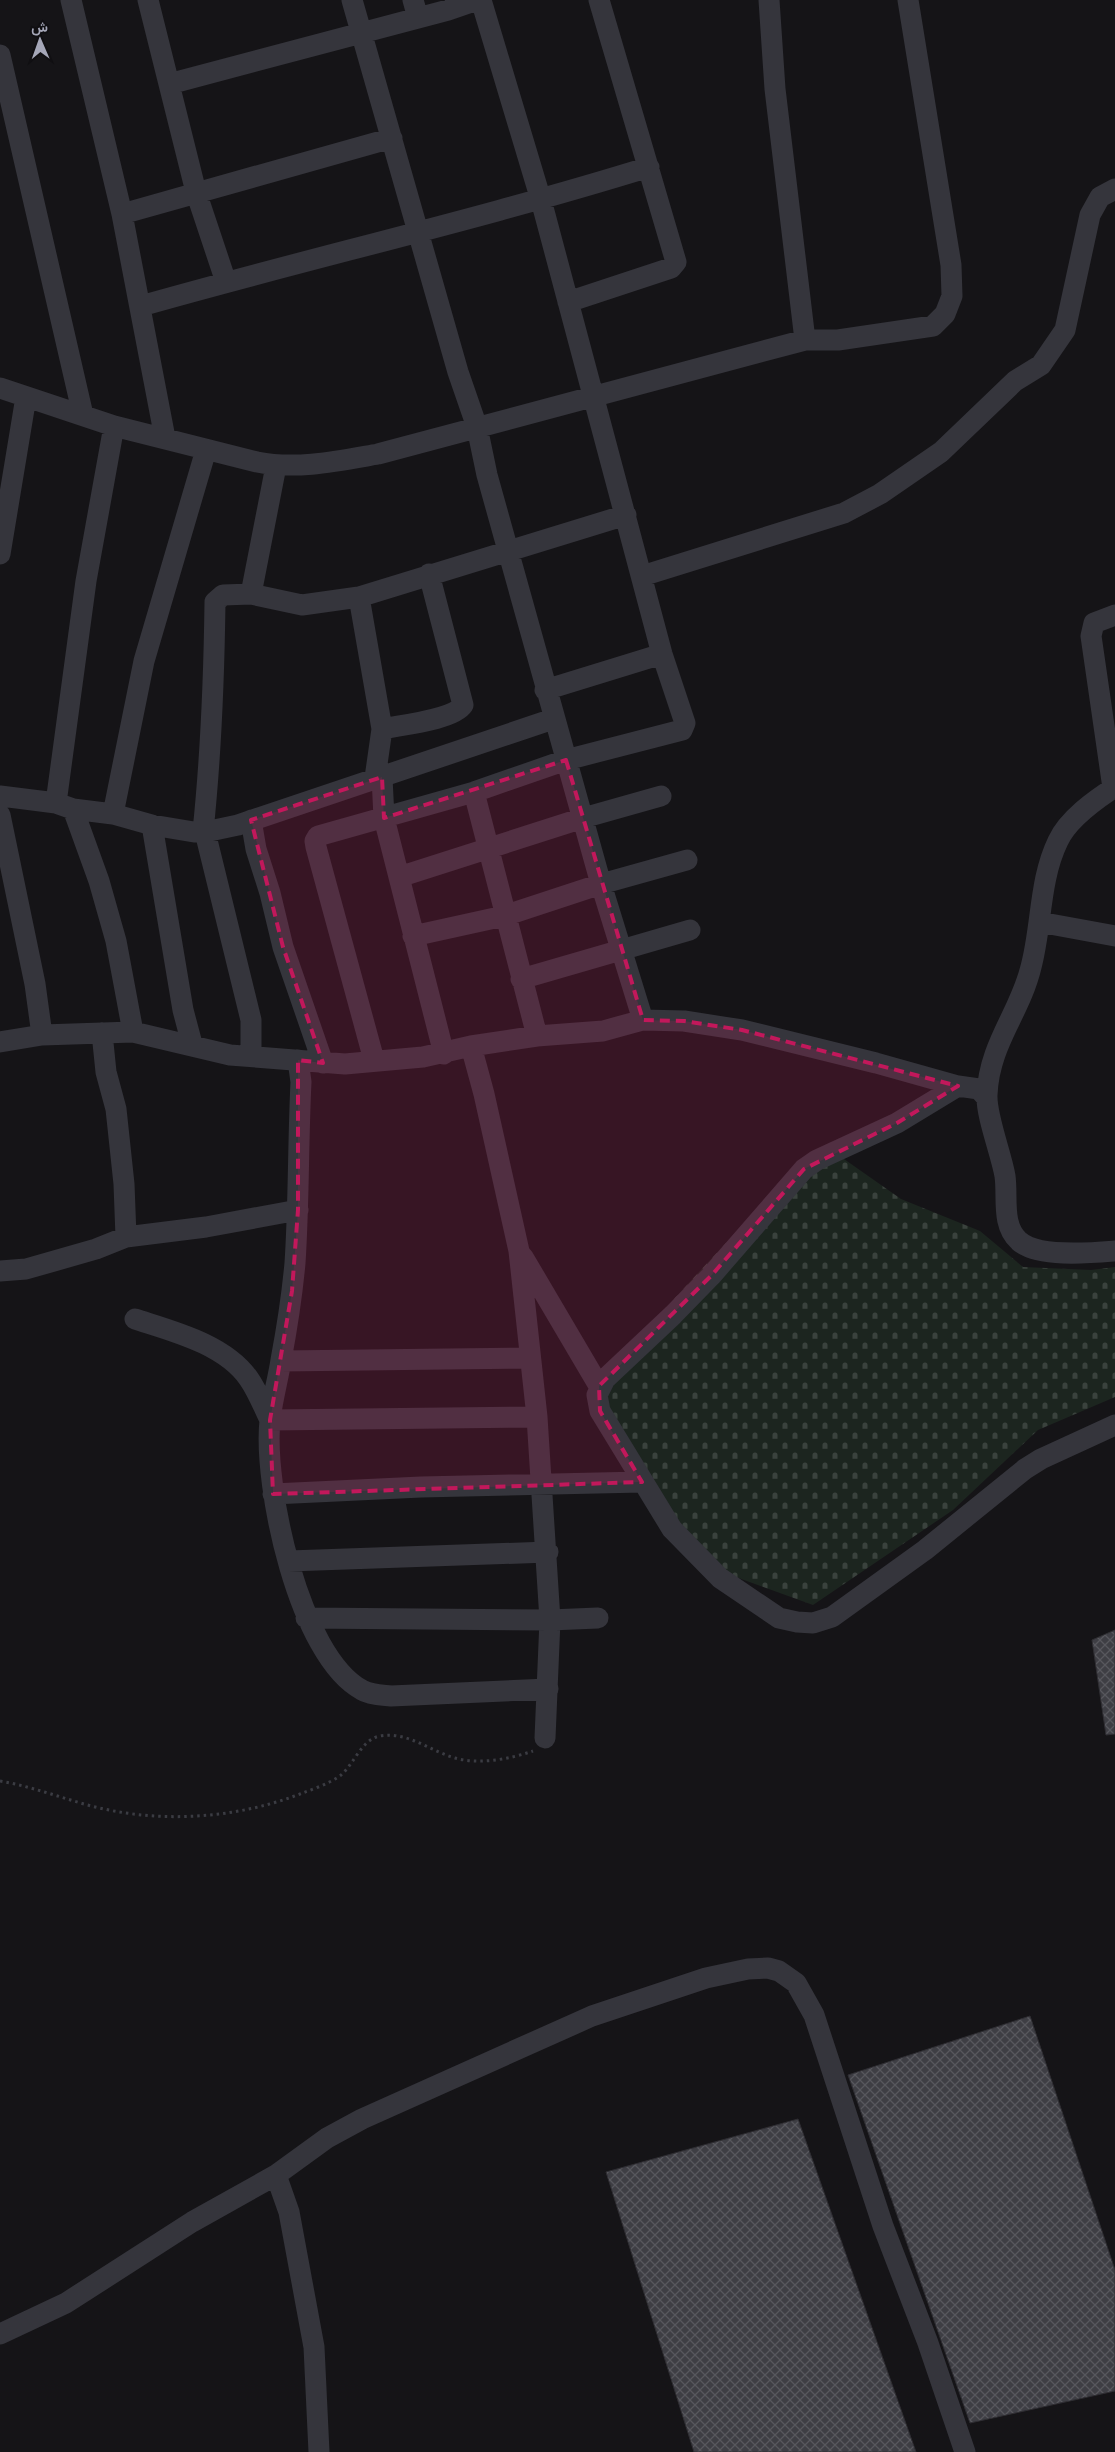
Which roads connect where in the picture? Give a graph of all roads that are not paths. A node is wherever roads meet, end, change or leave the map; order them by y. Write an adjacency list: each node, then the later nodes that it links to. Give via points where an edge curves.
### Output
1 (71, 0): 18 (street)
2 (148, 0): 12 (street)
3 (352, 0): 10 (street)
4 (477, 0): 9 (street)
5 (481, 0): 17 (street)
6 (599, 0): 14 (street)
7 (769, 0): 23 (street, via 775,89)
8 (908, 0): 23 (street, via 951,266 952,296 945,314 933,326 838,340)
9 (415, 9): 10 (street)
10 (361, 32): 12 (street); 13 (street)
11 (0, 55): 27 (street)
12 (169, 84): 16 (street)
13 (392, 138): 16 (street); 19 (street)
14 (649, 166): 17 (street); 21 (street, via 677,257 675,265)
15 (1115, 189): 37 (street, via 1100,197 1090,215 1065,330 1041,365 1015,381 941,452 880,494 844,513)
16 (196, 192): 18 (street); 20 (street)
17 (541, 200): 19 (street); 21 (street)
18 (122, 214): 22 (street)
19 (418, 232): 20 (street); 29 (street)
20 (226, 282): 22 (street)
21 (568, 302): 25 (street)
22 (142, 306): 30 (street)
23 (806, 340): 25 (street)
24 (0, 388): 26 (street)
25 (594, 396): 29 (street); 33 (street)
26 (26, 397): 27 (street); 35 (street)
27 (83, 415): 28 (street)
28 (114, 426): 30 (street); 51 (street, via 86,581)
29 (477, 427): 32 (street, via 378,454 316,464); 34 (street)
30 (165, 438): 31 (street)
31 (206, 450): 32 (street); 52 (street, via 144,661)
32 (276, 466): 38 (street)
33 (626, 514): 34 (street); 37 (street)
34 (508, 553): 36 (street); 42 (street)
35 (0, 554)
36 (429, 574): 39 (street); 44 (street, via 463,705 435,718)
37 (642, 576): 41 (street)
38 (251, 594): 39 (street, via 302,605); 58 (street, via 223,595 215,602 214,679)
39 (359, 597): 44 (street)
40 (1115, 615): 47 (street, via 1094,623 1091,636)
41 (662, 654): 42 (street); 45 (street, via 685,723 682,730)
42 (545, 690): 43 (street)
43 (553, 719): 45 (street); 46 (street)
44 (382, 729): 46 (street)
45 (566, 760): 48 (street); 55 (street)
46 (379, 778): 54 (street); 56 (street)
47 (1114, 788): 64 (street, via 1068,824 1058,841 1045,885)
48 (474, 792): 54 (street); 59 (street)
49 (0, 796): 51 (street)
50 (661, 796): 55 (street)
51 (65, 806): 52 (street); 71 (street, via 99,881 116,941)
52 (113, 814): 57 (street)
53 (0, 815): 73 (street, via 35,984)
54 (384, 818): 61 (street); 81 (street, via 318,836 315,841)
55 (583, 818): 59 (street); 62 (street)
56 (251, 820): 58 (street); 82 (street, via 256,850 283,946)
57 (152, 825): 58 (street); 76 (street, via 182,1010)
58 (204, 832): 79 (street, via 251,1020)
59 (487, 850): 61 (street); 63 (street)
60 (687, 860): 62 (street)
61 (399, 877): 66 (street)
62 (600, 884): 63 (street); 68 (street)
63 (504, 916): 66 (street); 69 (street)
64 (1039, 922): 67 (street); 84 (street, via 1031,968 994,1052)
65 (690, 930): 68 (street)
66 (413, 936): 78 (street)
67 (1115, 936)
68 (621, 952): 69 (street); 70 (street)
69 (521, 979): 74 (street)
70 (643, 1020): 74 (street, via 603,1031); 83 (street, via 684,1021 742,1030)
71 (133, 1032): 72 (street); 76 (street)
72 (102, 1034): 73 (street); 86 (street, via 106,1072 116,1109)
73 (42, 1035): 75 (street)
74 (536, 1036): 77 (street)
75 (0, 1042)
76 (192, 1044): 79 (street, via 230,1055)
77 (470, 1046): 78 (street); 87 (street)
78 (444, 1054): 81 (street)
79 (251, 1055): 80 (street)
80 (298, 1060): 82 (street); 85 (street, via 301,1082)
81 (374, 1060): 82 (street, via 366,1063)
82 (323, 1063)
83 (958, 1086): 84 (street, via 979,1089); 93 (street, via 897,1123 804,1169 711,1276)
84 (986, 1097): 88 (street, via 1005,1176 1008,1223 1017,1240 1032,1249 1044,1251)
85 (298, 1210): 86 (street, via 206,1227); 92 (street, via 292,1291)
86 (126, 1237): 89 (street, via 80,1254)
87 (519, 1251): 91 (street); 93 (street)
88 (1115, 1251)
89 (0, 1271)
90 (135, 1319): 95 (street, via 191,1339 228,1358 248,1378)
91 (530, 1358): 92 (street); 94 (street)
92 (281, 1361): 95 (street)
93 (599, 1386): 97 (street, via 600,1411)
94 (537, 1417): 95 (street); 98 (street)
95 (270, 1420): 99 (street, via 269,1460)
96 (1115, 1425): 97 (street, via 1041,1459 909,1561 832,1616 813,1623 779,1618 720,1578 672,1529)
97 (642, 1482): 98 (street)
98 (542, 1484): 99 (street); 100 (street)
99 (273, 1494): 101 (street)
100 (548, 1552): 101 (street); 104 (street)
101 (289, 1561): 102 (street)
102 (306, 1618): 104 (street); 105 (street, via 337,1668 368,1693 391,1696)
103 (598, 1618): 104 (street)
104 (550, 1620): 105 (street)
105 (548, 1689): 106 (street)
106 (545, 1738)
107 (276, 2175): 108 (street, via 192,2222 66,2303); 109 (street, via 290,2212 314,2347); 110 (street, via 327,2138 362,2119 592,2016 706,1978 748,1969 778,1971 796,1983 814,2015 883,2226)
108 (0, 2334)
109 (319, 2452)
110 (965, 2452)

